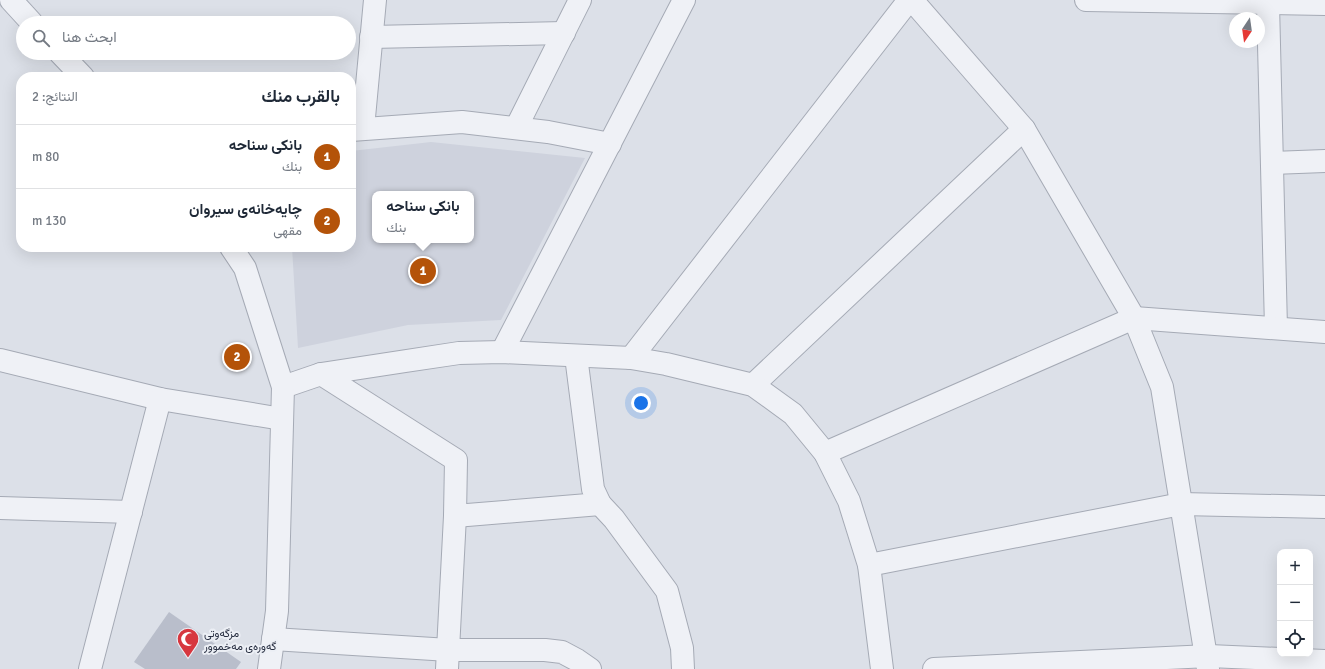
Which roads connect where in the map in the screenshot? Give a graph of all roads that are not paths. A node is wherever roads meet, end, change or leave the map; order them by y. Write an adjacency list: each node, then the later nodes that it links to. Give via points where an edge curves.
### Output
1 (11, 0): 10 (street)
2 (375, 0): 12 (street)
3 (580, 0): 11 (street)
4 (684, 0): 18 (street)
5 (910, 0): 17 (street); 27 (street)
6 (1086, 0): 7 (street)
7 (1201, 1): 8 (street)
8 (1268, 4): 9 (street); 20 (street)
9 (1325, 4)
10 (26, 16)
11 (564, 33): 12 (street); 15 (street)
12 (371, 37): 16 (street)
13 (67, 60): 14 (street)
14 (78, 72)
15 (516, 128): 16 (street, via 462,122); 18 (street)
16 (357, 129)
17 (1024, 129): 22 (street); 30 (street)
18 (610, 144): 25 (street)
19 (1325, 161): 20 (street)
20 (1272, 163): 23 (street)
21 (234, 252): 31 (street, via 245,268)
22 (1134, 318): 23 (street); 34 (street); 36 (street, via 1162,387)
23 (1276, 328): 24 (street)
24 (1325, 332)
25 (502, 352): 26 (street); 29 (street, via 459,353)
26 (576, 356): 27 (street); 35 (street, via 592,489)
27 (631, 358): 30 (street)
28 (0, 360): 32 (street)
29 (321, 374): 31 (street); 40 (street, via 456,460)
30 (753, 385): 34 (street, via 793,414)
31 (283, 387): 33 (street)
32 (160, 399): 33 (street); 39 (street)
33 (282, 420): 42 (street)
34 (825, 453): 41 (street, via 849,500)
35 (600, 504): 40 (street); 49 (street, via 667,591 682,648)
36 (1181, 504): 37 (street); 41 (street); 45 (street)
37 (1325, 507)
38 (0, 508): 39 (street)
39 (131, 512): 46 (street)
40 (455, 516): 43 (street)
41 (869, 565): 50 (street)
42 (273, 639): 43 (street); 47 (street)
43 (448, 660): 48 (street, via 545,650 562,652)
44 (1325, 661): 45 (street)
45 (1207, 663): 51 (street)
46 (90, 669)
47 (269, 669)
48 (590, 669)
49 (683, 669)
50 (882, 669)
51 (934, 669)

